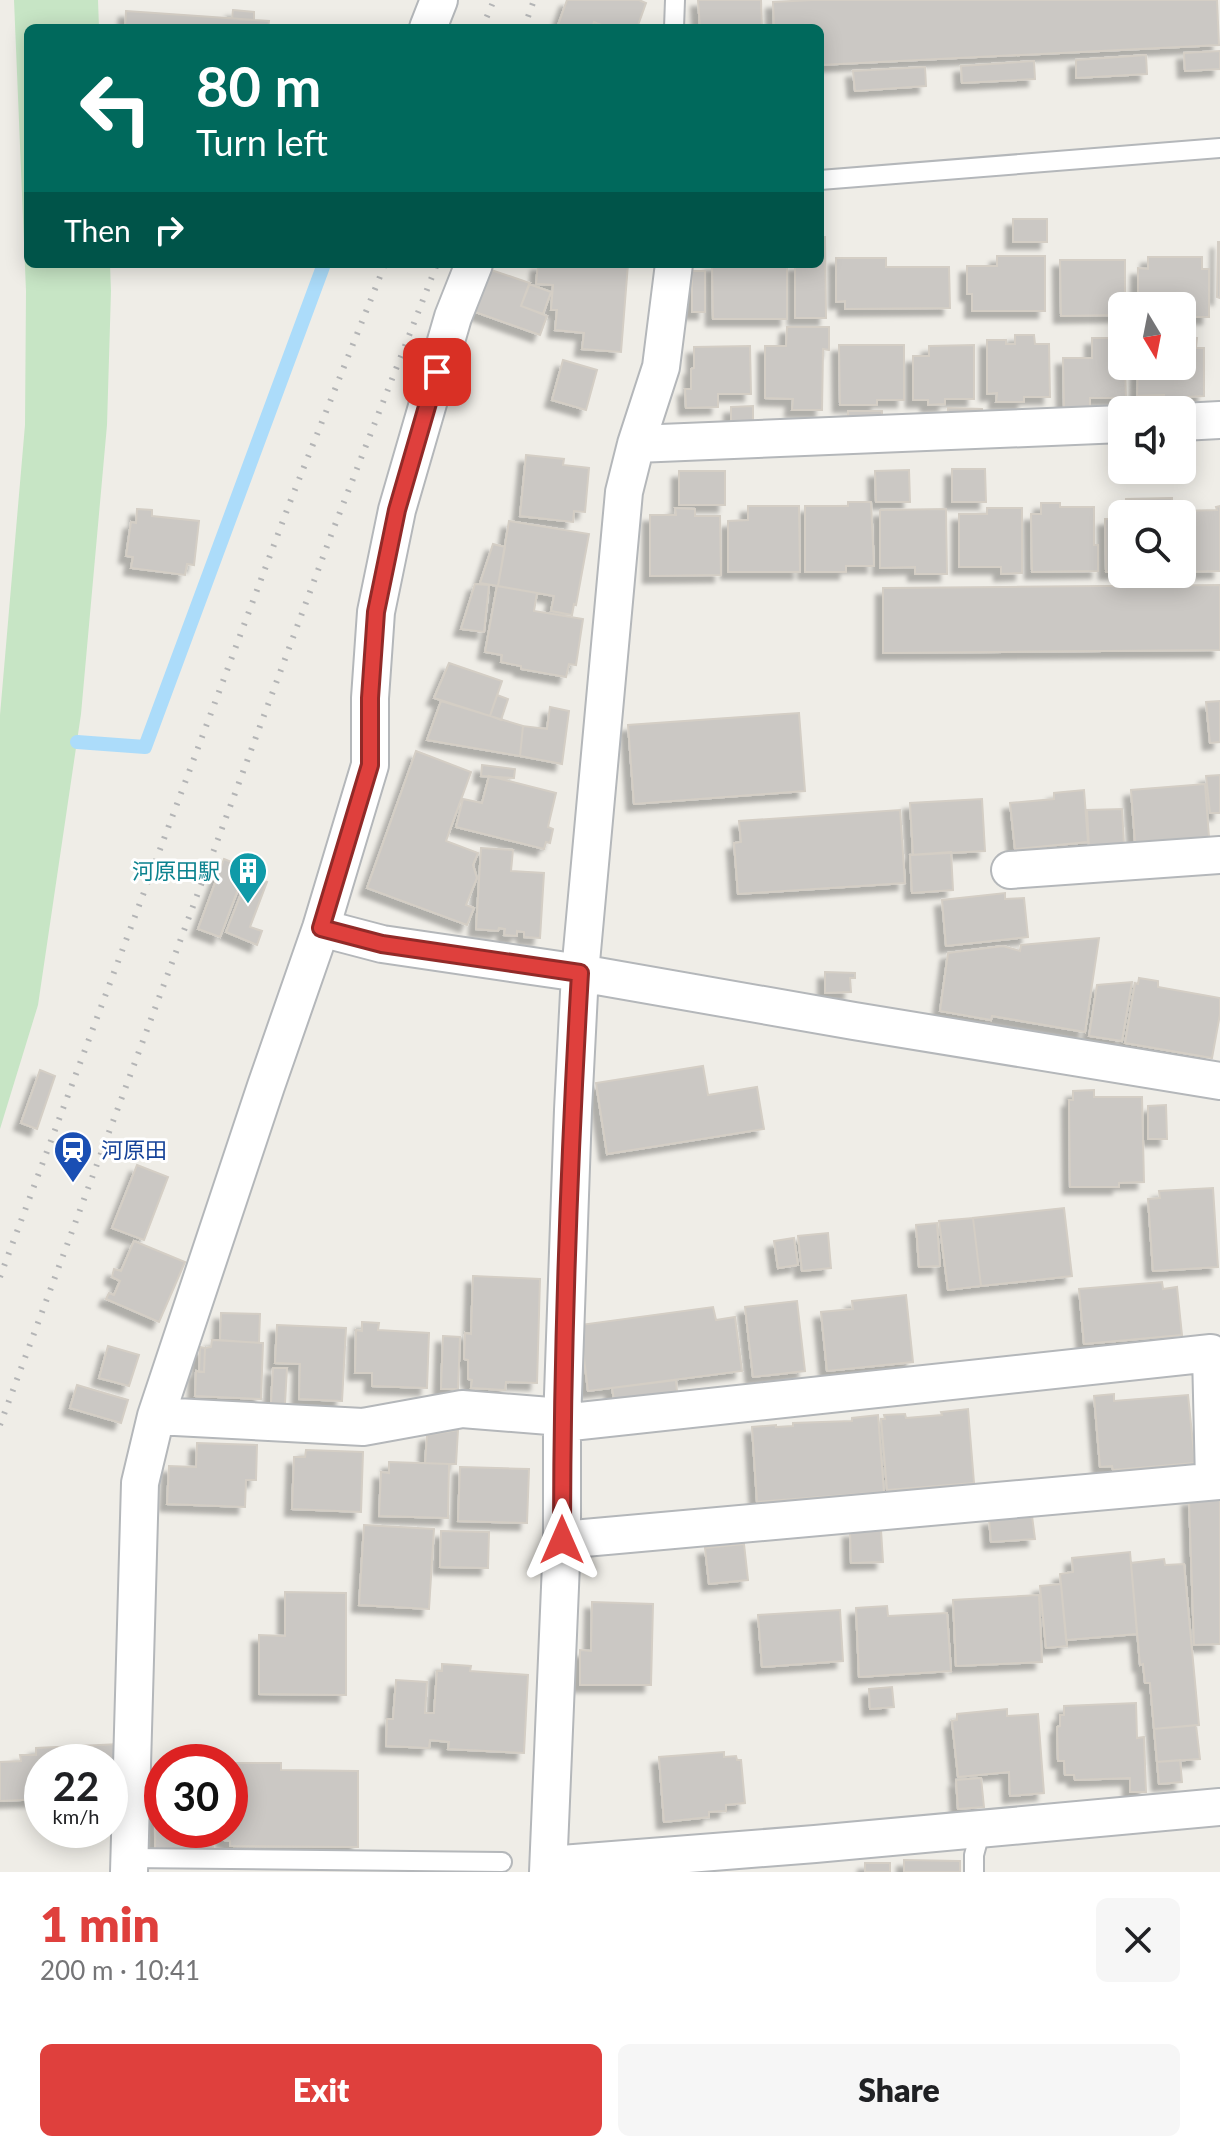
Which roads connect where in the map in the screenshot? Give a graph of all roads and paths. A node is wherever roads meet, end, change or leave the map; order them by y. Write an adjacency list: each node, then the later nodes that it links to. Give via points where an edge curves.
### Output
1 (439, 0): 3 (street)
2 (675, 0): 4 (lane)
3 (430, 24)
4 (674, 24)
5 (1220, 148): 6 (lane)
6 (824, 180)
7 (472, 268): 15 (street, via 397,510 376,612 370,765)
8 (673, 268): 12 (street, via 661,367)
9 (1220, 420): 10 (street)
10 (1196, 421)
11 (1108, 425): 12 (street)
12 (636, 444): 16 (street, via 624,492)
13 (1220, 855): 14 (street)
14 (1010, 870)
15 (321, 928): 16 (street, via 382,944); 18 (street)
16 (580, 973): 17 (street); 19 (street)
17 (1220, 1081)
18 (156, 1416): 19 (street, via 363,1427 462,1409); 25 (street, via 140,1483)
19 (562, 1420): 20 (street, via 1211,1353); 21 (street)
20 (1217, 1481): 21 (street)
21 (562, 1540): 26 (street)
22 (1220, 1807): 23 (street)
23 (981, 1829): 26 (street); 27 (lane)
24 (502, 1862): 25 (lane)
25 (129, 1865)
26 (548, 1868)
27 (974, 1872)

